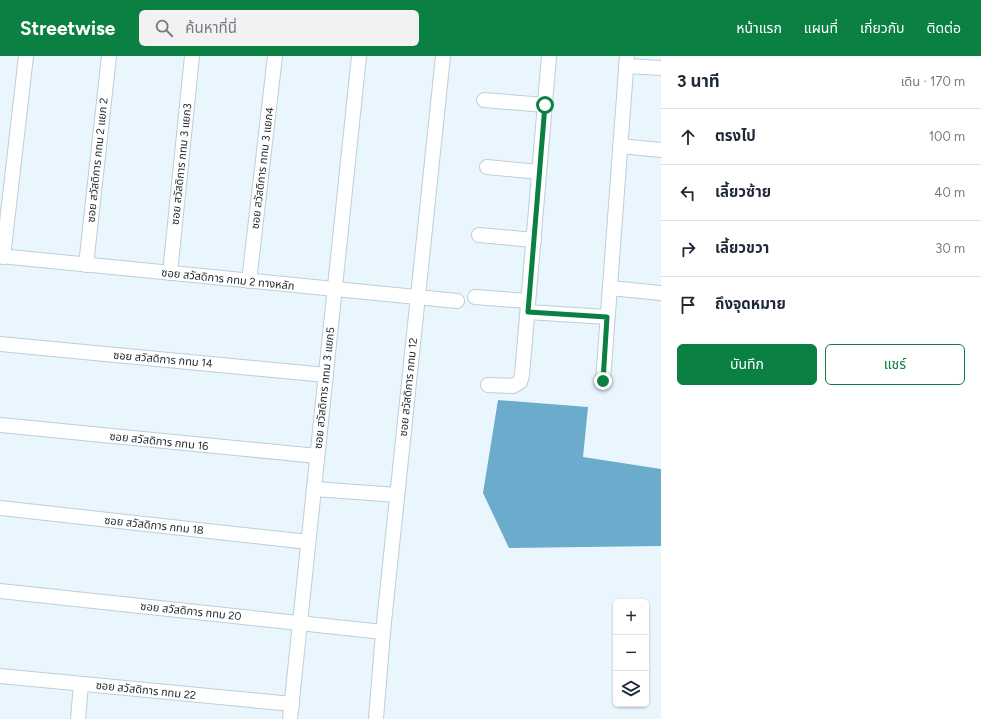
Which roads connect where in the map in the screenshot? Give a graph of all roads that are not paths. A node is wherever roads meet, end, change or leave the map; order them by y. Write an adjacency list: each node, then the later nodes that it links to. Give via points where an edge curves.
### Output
1 (26, 56): 18 (street)
2 (109, 56): 19 (street, ซอย สวัสดิการ กทม 2 แยก 2)
3 (192, 56): 20 (street, ซอย สวัสดิการ กทม 3 แยก3)
4 (275, 56): 21 (street, ซอย สวัสดิการ กทม 3 แยก4)
5 (359, 56): 23 (street, ซอย สวัสดิการ กทม 3 แยก5)
6 (443, 56): 25 (street, ซอย สวัสดิการ กทม 12)
7 (549, 56): 11 (street)
8 (626, 61): 9 (street); 12 (street)
9 (661, 68)
10 (484, 100): 11 (street)
11 (545, 105): 15 (street)
12 (620, 146): 13 (street); 22 (street)
13 (661, 150)
14 (487, 167): 15 (street)
15 (539, 172): 17 (street)
16 (479, 235): 17 (street)
17 (534, 240): 28 (street)
18 (2, 256): 19 (street, ซอย สวัสดิการ กทม 2 ทางหลัก)
19 (86, 265): 20 (street, ซอย สวัสดิการ กทม 2 ทางหลัก)
20 (170, 273): 21 (street, ซอย สวัสดิการ กทม 2 ทางหลัก)
21 (249, 281): 23 (street, ซอย สวัสดิการ กทม 2 ทางหลัก)
22 (610, 288): 24 (street); 29 (street)
23 (335, 289): 25 (street, ซอย สวัสดิการ กทม 2 ทางหลัก); 31 (street, ซอย สวัสดิการ กทม 3 แยก5)
24 (661, 293)
25 (418, 297): 27 (street, ซอย สวัสดิการ กทม 2 ทางหลัก); 37 (street, ซอย สวัสดิการ กทม 12)
26 (475, 297): 28 (street)
27 (457, 301)
28 (528, 307): 29 (street); 33 (street, via 520,382 513,386)
29 (607, 317): 32 (street)
30 (0, 344): 31 (street, ซอย สวัสดิการ กทม 14)
31 (326, 374): 35 (street, ซอย สวัสดิการ กทม 3 แยก5)
32 (603, 381)
33 (488, 385)
34 (0, 425): 35 (street, ซอย สวัสดิการ กทม 16)
35 (317, 456): 36 (street, ซอย สวัสดิการ กทม 3 แยก5)
36 (315, 488): 37 (street); 39 (street, ซอย สวัสดิการ กทม 3 แยก5)
37 (397, 495): 42 (street, ซอย สวัสดิการ กทม 12)
38 (0, 508): 39 (street, ซอย สวัสดิการ กทม 18)
39 (308, 542): 41 (street, ซอย สวัสดิการ กทม 3 แยก5)
40 (0, 591): 41 (street, ซอย สวัสดิการ กทม 20)
41 (300, 623): 42 (street, ซอย สวัสดิการ กทม 20); 45 (street, ซอย สวัสดิการ กทม 3 แยก5)
42 (383, 632): 48 (street, ซอย สวัสดิการ กทม 12)
43 (0, 676): 44 (street, ซอย สวัสดิการ กทม 22)
44 (81, 684): 45 (street, ซอย สวัสดิการ กทม 22); 46 (street)
45 (292, 704): 47 (street, ซอย สวัสดิการ กทม 3 แยก5)
46 (78, 719)
47 (290, 719)
48 (376, 719)

